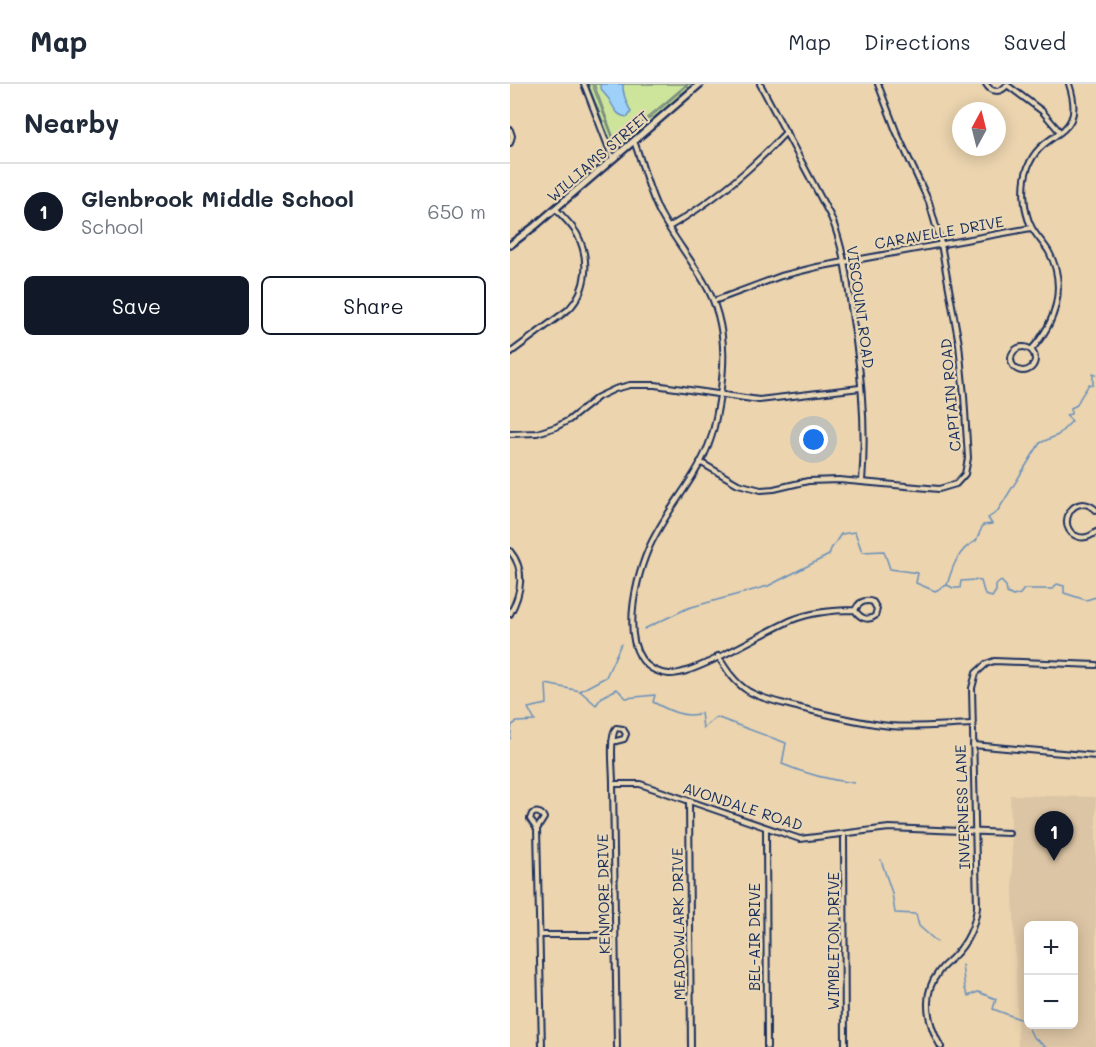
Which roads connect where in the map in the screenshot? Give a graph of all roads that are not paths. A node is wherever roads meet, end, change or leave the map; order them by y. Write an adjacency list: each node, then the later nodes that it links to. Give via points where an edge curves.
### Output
1 (584, 84): 13 (street)
2 (700, 84): 11 (main road, WILLIAMS STREET)
3 (760, 84): 9 (street, VISCOUNT ROAD)
4 (878, 84): 17 (street, CAPTAIN ROAD, via 932,210)
5 (986, 84): 7 (street, via 995,91)
6 (1069, 84): 10 (street, via 1074,114)
7 (1007, 85): 10 (street, via 1042,111)
8 (510, 130): 12 (street)
9 (786, 132): 15 (street, via 728,188); 19 (street, VISCOUNT ROAD, via 831,217)
10 (1060, 132): 16 (street, via 1038,150 1027,169 1025,200)
11 (634, 141): 13 (main road, WILLIAMS STREET); 15 (street, via 652,195)
12 (510, 142)
13 (613, 159): 14 (main road, WILLIAMS STREET)
14 (556, 208): 18 (main road, WILLIAMS STREET); 22 (street, via 580,241 585,261 583,286 569,309)
15 (669, 227): 20 (street)
16 (1032, 228): 17 (street, CARAVELLE DRIVE); 21 (street, via 1053,262 1058,292 1049,326)
17 (941, 244): 19 (street, CARAVELLE DRIVE); 27 (street, CAPTAIN ROAD, via 960,355 968,449 966,470 959,482 939,489)
18 (510, 245)
19 (843, 261): 20 (street, CARAVELLE DRIVE, via 781,276); 23 (street, VISCOUNT ROAD)
20 (714, 301): 24 (street, via 724,342)
21 (1031, 350): 21 (street, via 1023,346 1015,350 1011,357 1013,366 1022,371 1031,368 1035,359)
22 (510, 353)
23 (860, 388): 24 (street, via 766,400); 27 (street, VISCOUNT ROAD)
24 (720, 395): 25 (street, via 630,385 598,397 556,427 537,433); 26 (street, via 711,438)
25 (510, 434)
26 (700, 462): 27 (street, CAPTAIN ROAD, via 738,484 761,490 808,481); 33 (street, via 649,548 638,584 631,633 644,662 665,673 687,671)
27 (862, 481)
28 (1094, 507): 29 (street, via 1079,504 1072,508 1067,524 1078,537)
29 (1096, 532)
30 (510, 551): 32 (street, via 520,576)
31 (855, 610): 31 (street, via 866,600 877,607 870,618 862,618); 33 (street, via 798,618)
32 (510, 614)
33 (718, 656): 35 (street, via 741,686 778,702 882,725)
34 (1096, 665): 35 (street, INVERNESS LANE, via 990,662 974,677)
35 (972, 724): 37 (street, INVERNESS LANE)
36 (612, 742): 39 (street, KENMORE DRIVE)
37 (973, 745): 38 (street); 43 (street, INVERNESS LANE)
38 (1096, 756)
39 (613, 784): 40 (street, AVONDALE ROAD, via 640,784); 47 (street, KENMORE DRIVE)
40 (689, 801): 41 (street, AVONDALE ROAD); 50 (street, MEADOWLARK DRIVE)
41 (766, 828): 45 (street, AVONDALE ROAD, via 803,839); 51 (street, BEL-AIR DRIVE)
42 (537, 829): 46 (street)
43 (975, 832): 44 (street, AVONDALE ROAD); 45 (street, AVONDALE ROAD, via 889,828); 53 (street, INVERNESS LANE, via 974,925 964,945 935,978 929,996 930,1023)
44 (1010, 833)
45 (844, 834): 52 (street, WIMBLETON DRIVE)
46 (540, 935): 47 (street); 48 (street)
47 (615, 935): 49 (street, KENMORE DRIVE)
48 (542, 1047)
49 (617, 1047)
50 (691, 1047)
51 (767, 1047)
52 (845, 1047)
53 (941, 1047)

